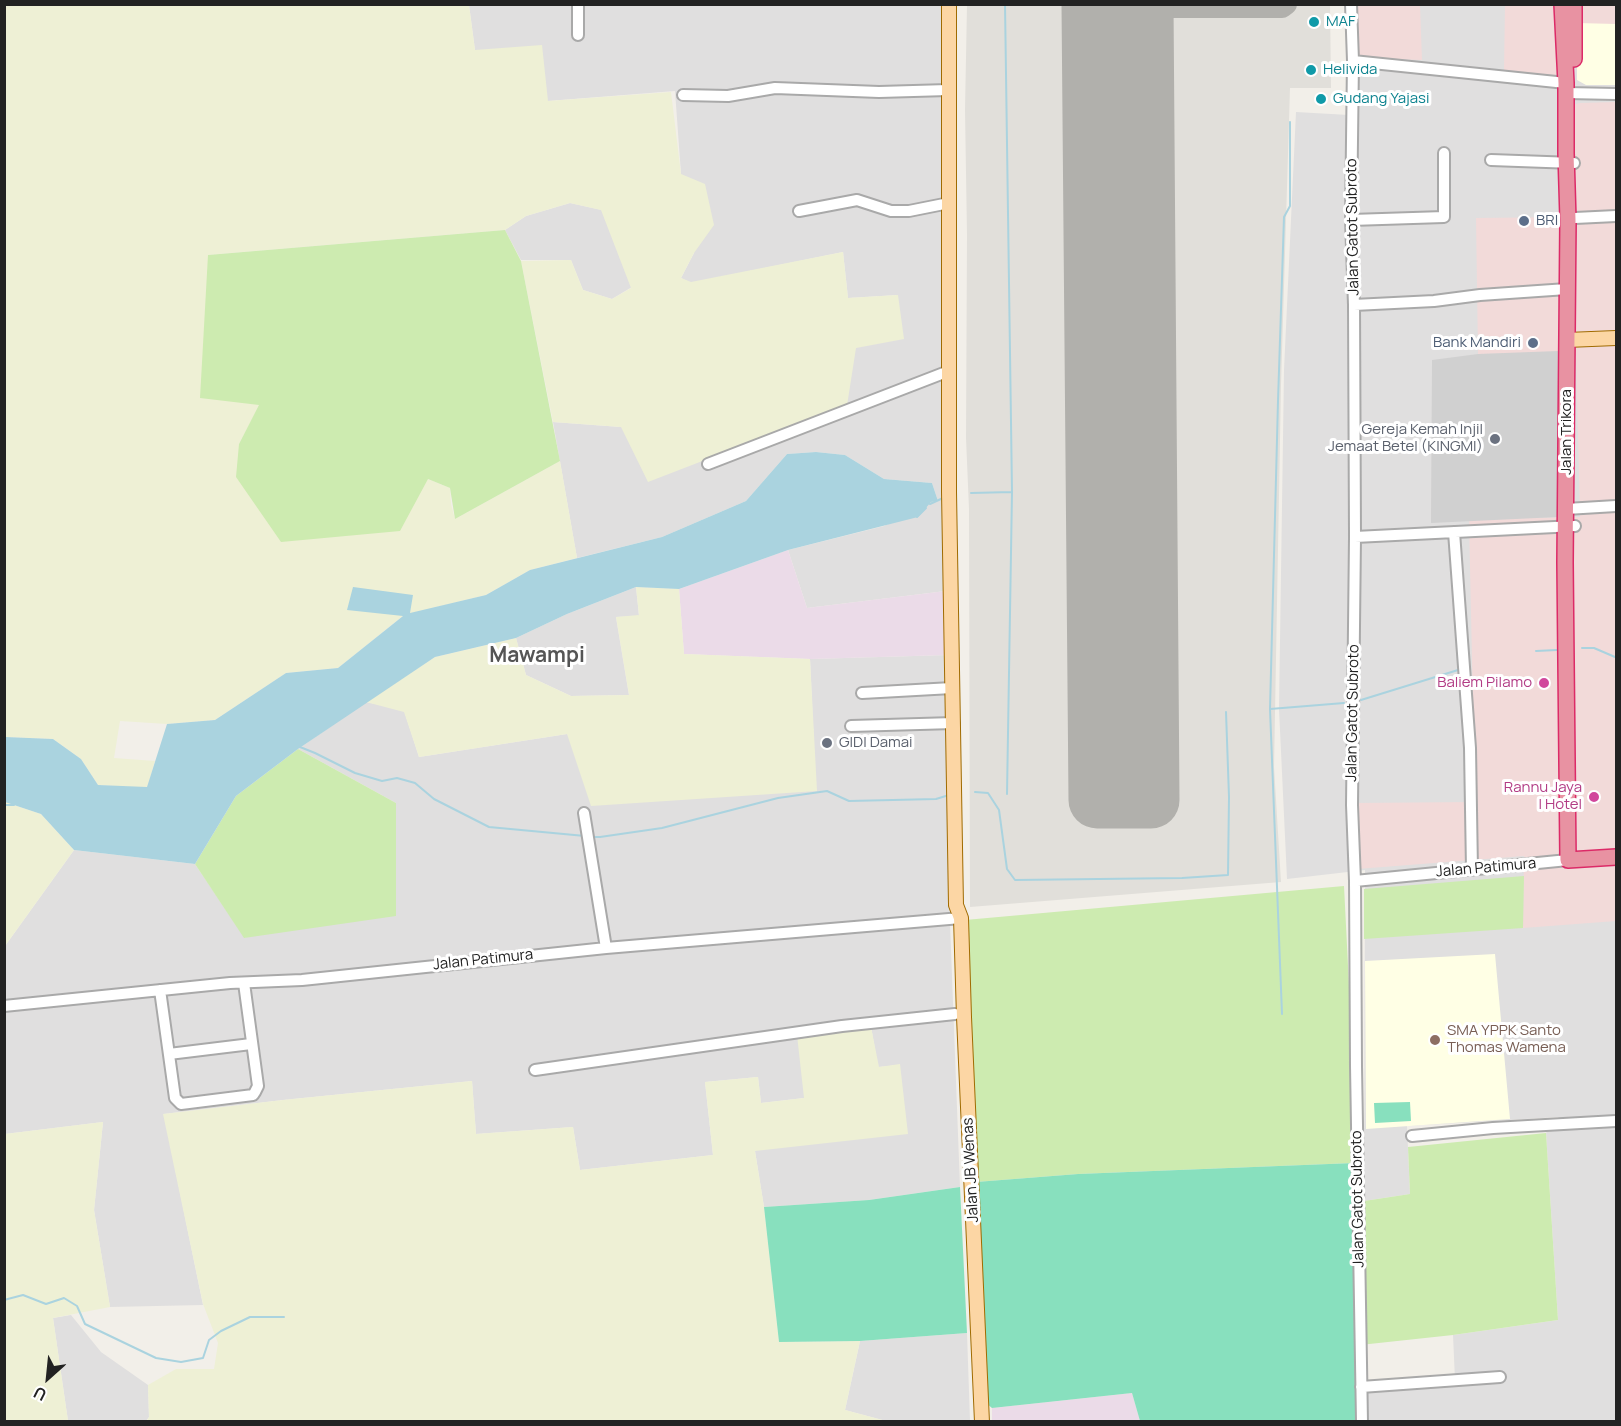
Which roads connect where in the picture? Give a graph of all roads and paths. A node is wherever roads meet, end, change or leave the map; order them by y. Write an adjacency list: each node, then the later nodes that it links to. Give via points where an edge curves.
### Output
1 (578, 4): 6 (street)
2 (949, 4): 8 (main road)
3 (1351, 4): 7 (street, Jalan Gatot Subroto)
4 (1562, 4): 9 (highway, Jalan Trikora)
5 (1574, 4): 9 (highway, Jalan Trikora)
6 (578, 35)
7 (1353, 61): 9 (street); 19 (street, Jalan Gatot Subroto)
8 (948, 90): 11 (street, via 775,88 728,96); 15 (main road)
9 (1569, 90): 10 (street); 14 (highway, Jalan Trikora)
10 (1617, 94)
11 (683, 95)
12 (1444, 153): 19 (street, via 1444,217)
13 (1491, 160): 14 (street)
14 (1570, 163): 18 (highway, Jalan Trikora); 20 (highway, Jalan Trikora)
15 (949, 203): 16 (street, via 909,212 891,211 857,200); 24 (main road)
16 (799, 211)
17 (1617, 216): 18 (street)
18 (1575, 218): 23 (highway, Jalan Trikora)
19 (1352, 220): 21 (street, Jalan Gatot Subroto)
20 (1567, 289): 21 (street); 23 (highway, Jalan Trikora)
21 (1354, 305): 30 (street, Jalan Gatot Subroto)
22 (1617, 338): 23 (main road)
23 (1571, 340): 27 (highway, Jalan Trikora)
24 (949, 371): 25 (street); 31 (main road)
25 (708, 464)
26 (1617, 506): 27 (street)
27 (1571, 509): 28 (highway, Jalan Trikora)
28 (1571, 526): 29 (street); 37 (highway, Jalan Trikora)
29 (1454, 532): 30 (street); 38 (street, via 1470,748)
30 (1355, 537): 39 (street, Jalan Gatot Subroto)
31 (952, 688): 32 (street); 33 (main road)
32 (862, 693)
33 (954, 723): 34 (street); 40 (main road)
34 (851, 726)
35 (584, 813): 41 (street)
36 (1617, 857): 37 (highway, Jalan Patimura)
37 (1573, 860): 38 (street, Jalan Patimura)
38 (1472, 870): 39 (street, Jalan Patimura)
39 (1355, 881): 53 (street, Jalan Gatot Subroto)
40 (956, 914): 41 (street, Jalan Patimura); 45 (main road, Jalan JB Wenas); 51 (main road, Jalan JB Wenas)
41 (606, 948): 42 (street, Jalan Patimura)
42 (244, 983): 43 (street, Jalan Patimura); 46 (street)
43 (160, 990): 44 (street, Jalan Patimura); 47 (street)
44 (4, 1006)
45 (955, 1014): 48 (street, via 842,1026); 51 (main road, Jalan JB Wenas)
46 (251, 1044): 47 (street); 47 (street, via 258,1086 253,1095 181,1104 174,1098)
47 (169, 1054)
48 (535, 1070)
49 (1617, 1121): 50 (street)
50 (1412, 1136)
51 (968, 1194): 54 (main road, Jalan JB Wenas); 55 (main road, Jalan JB Wenas)
52 (1500, 1377): 53 (street)
53 (1361, 1388): 56 (street, Jalan Gatot Subroto)
54 (974, 1422)
55 (982, 1422)
56 (1362, 1422)

